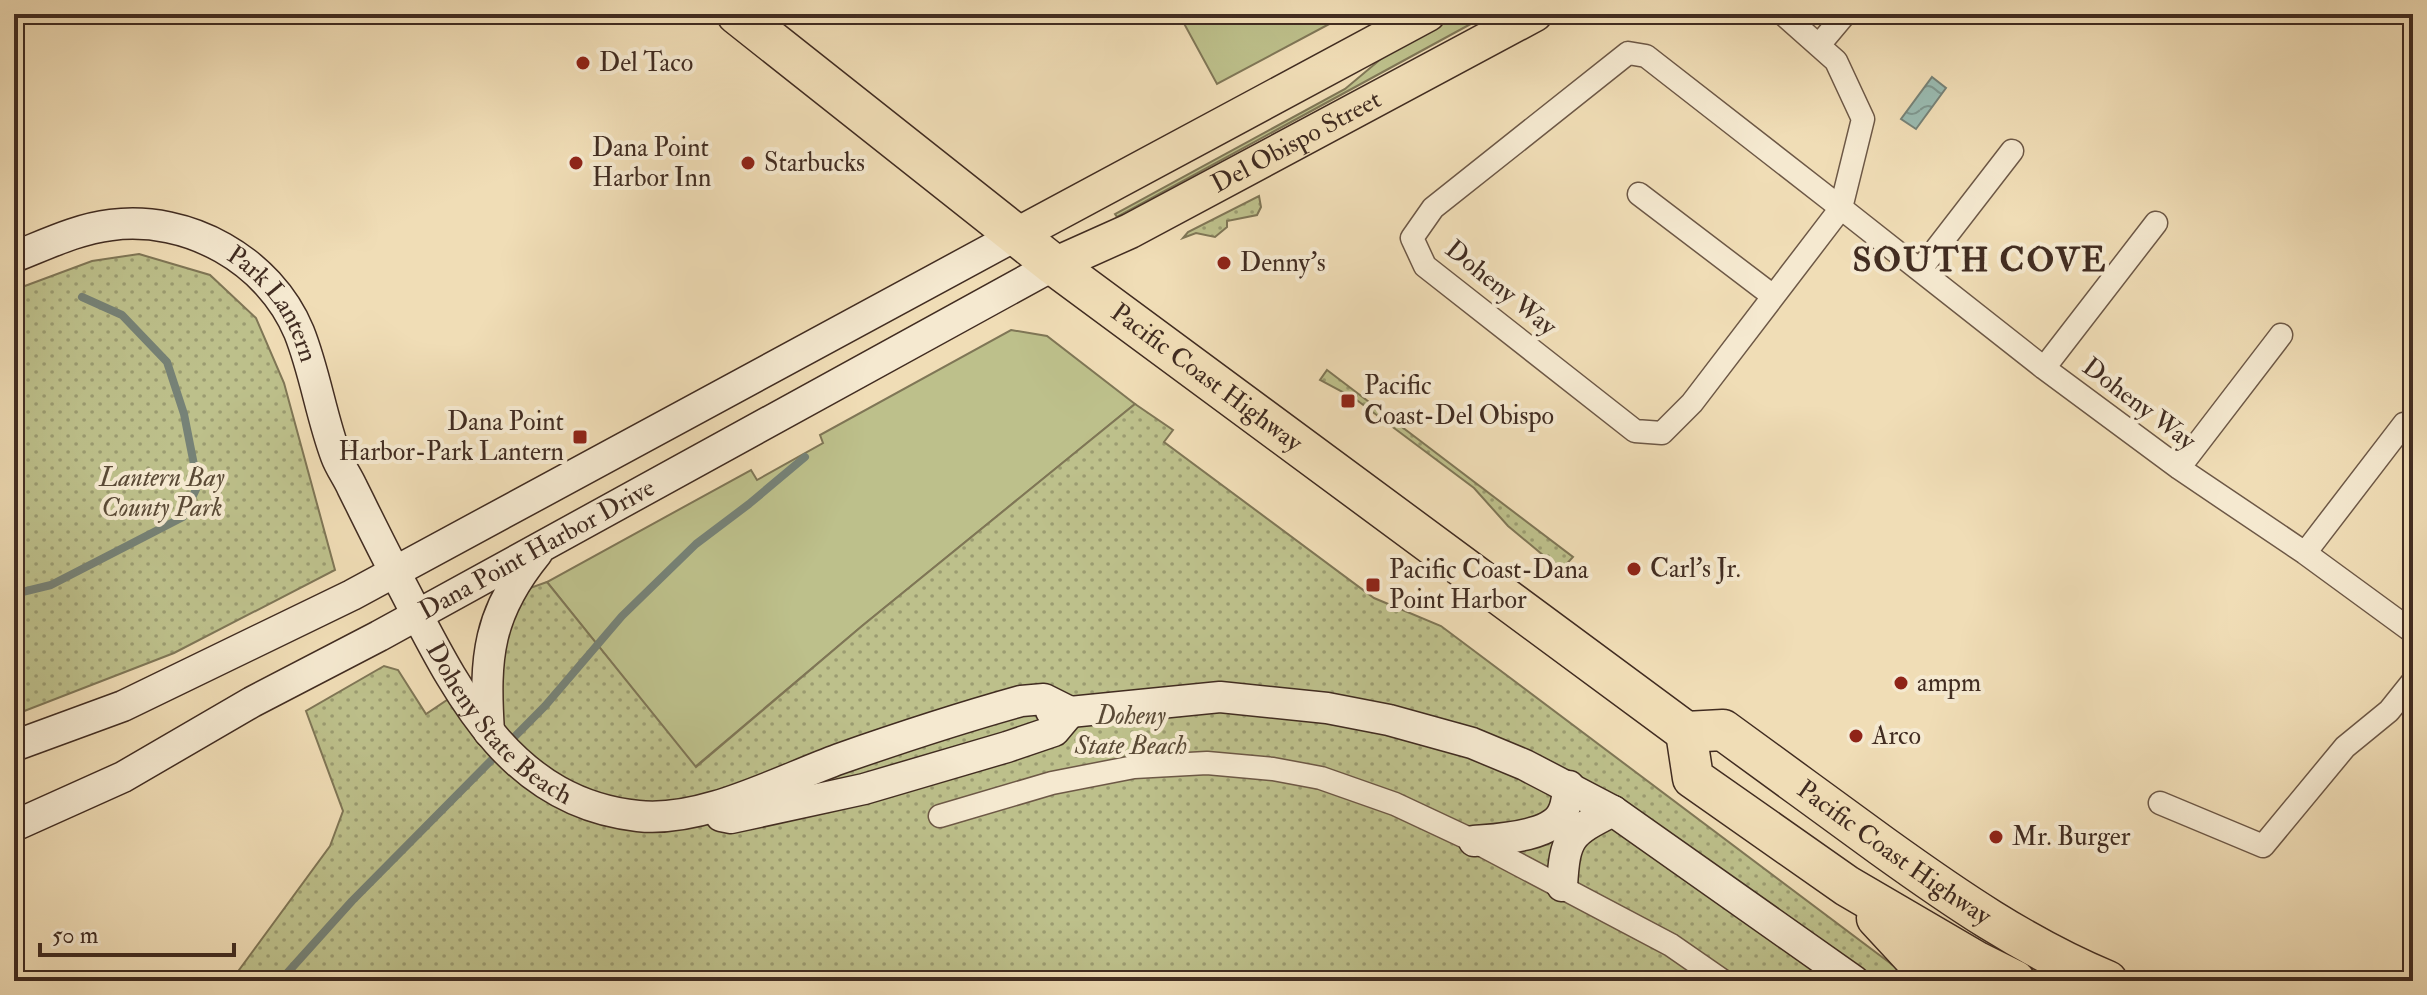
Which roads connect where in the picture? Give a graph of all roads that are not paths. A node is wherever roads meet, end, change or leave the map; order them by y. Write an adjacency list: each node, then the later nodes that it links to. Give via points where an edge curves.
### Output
1 (737, 14): 11 (highway, Pacific Coast Highway)
2 (1428, 14): 11 (main road, Del Obispo Street)
3 (1535, 14): 13 (main road, Del Obispo Street, via 1130,231)
4 (1783, 14): 6 (street, Doheny Way)
5 (1845, 14): 6 (street)
6 (1819, 45): 9 (street, Doheny Way, via 1836,61 1863,119)
7 (2012, 151): 14 (street)
8 (1639, 194): 15 (street)
9 (1841, 208): 14 (street, Doheny Way); 15 (street, Doheny Way); 15 (street, Doheny Way, via 1646,56 1628,53 1433,208 1412,238 1425,266 1635,431 1662,433 1692,403)
10 (2156, 223): 17 (street)
11 (1017, 235): 13 (highway, Pacific Coast Highway); 22 (street, Dana Point Harbor Drive)
12 (14, 257): 22 (street, Park Lantern, via 94,227 135,223 191,232 243,261 270,287 298,329 337,458)
13 (1054, 265): 20 (street, Dana Point Harbor Drive); 27 (highway, Pacific Coast Highway)
14 (1920, 270): 17 (street, Doheny Way)
15 (1773, 296)
16 (2281, 335): 19 (street)
17 (2044, 368): 19 (street, Doheny Way)
18 (2404, 424): 21 (street)
19 (2179, 468): 21 (street, Doheny Way)
20 (543, 545): 23 (street, Dana Point Harbor Drive); 28 (street, via 513,584 496,621 488,656)
21 (2305, 553): 24 (street, Doheny Way)
22 (394, 571): 23 (street, Park Lantern); 29 (street, Dana Point Harbor Drive, via 137,699)
23 (417, 614): 28 (street, Doheny State Beach); 37 (street, Dana Point Harbor Drive, via 123,777)
24 (2413, 632)
25 (2413, 681): 32 (street, via 2389,711 2345,747 2263,846)
26 (1070, 712): 30 (street, via 1040,710); 31 (street, via 1220,697 1327,708 1472,743); 36 (street, Doheny State Beach, via 1054,731 1007,747 864,789)
27 (1686, 732): 40 (highway, Pacific Coast Highway, via 1693,778); 45 (highway, Pacific Coast Highway, via 1723,730 1950,895 2001,928)
28 (489, 733): 34 (street, Doheny State Beach, via 528,773 583,802 635,816)
29 (14, 746)
30 (894, 750): 34 (street, Doheny State Beach); 36 (street)
31 (1569, 786): 33 (street); 38 (street, via 1562,815 1547,829)
32 (2160, 803)
33 (1613, 811): 39 (street, via 1571,837 1564,852); 42 (street)
34 (696, 813): 36 (street, Doheny State Beach)
35 (940, 816): 38 (street, via 1052,783 1134,767 1207,763 1321,778 1395,804)
36 (731, 818)
37 (14, 826)
38 (1474, 841): 39 (street)
39 (1562, 886): 41 (street, via 1671,945)
40 (1847, 886): 43 (highway, via 1914,958); 44 (highway, Pacific Coast Highway)
41 (1723, 981)
42 (1854, 981)
43 (1952, 981)
44 (2015, 981)
45 (2107, 981)

